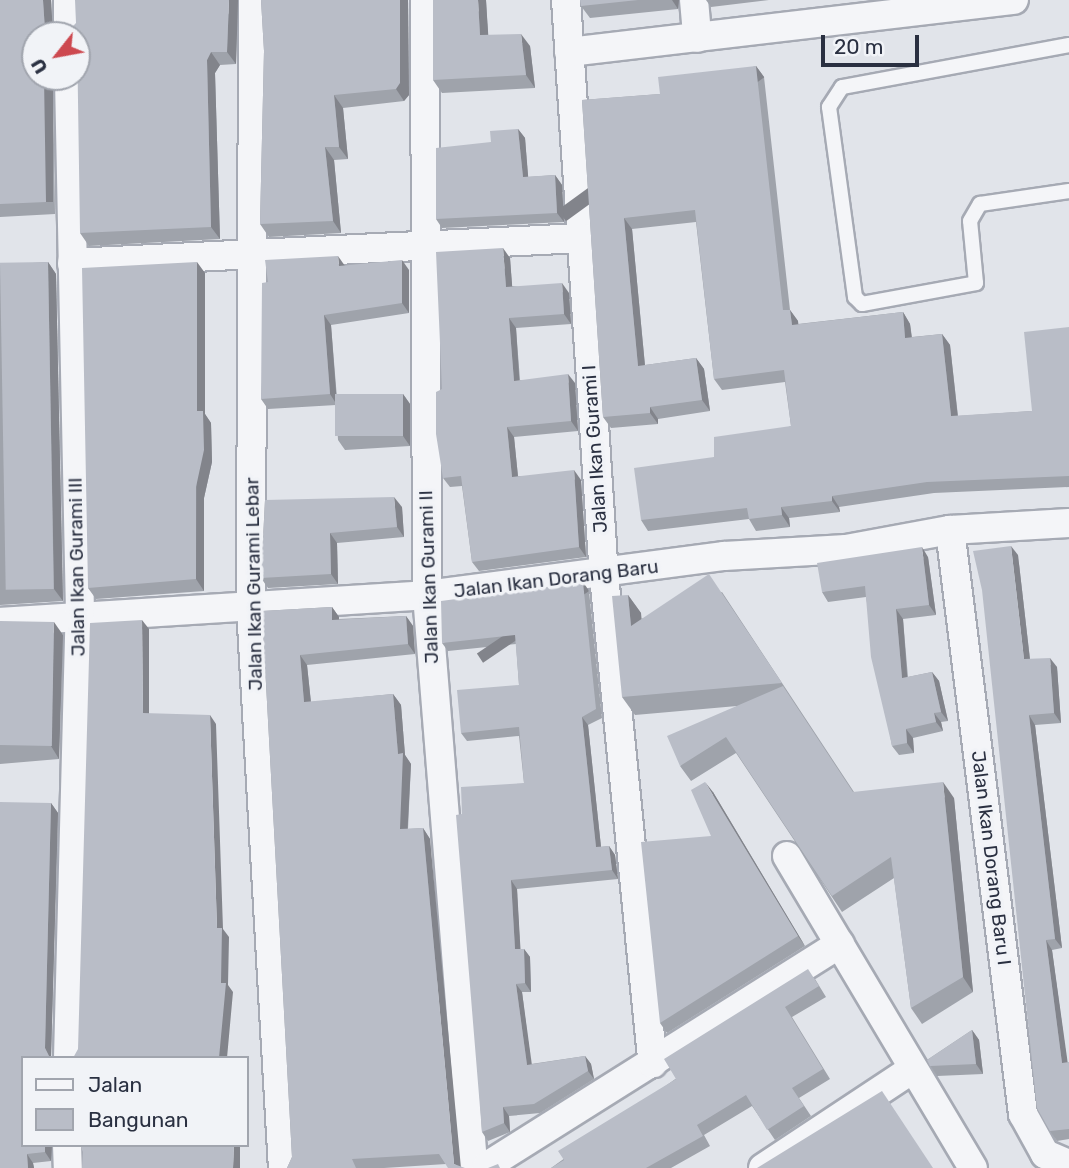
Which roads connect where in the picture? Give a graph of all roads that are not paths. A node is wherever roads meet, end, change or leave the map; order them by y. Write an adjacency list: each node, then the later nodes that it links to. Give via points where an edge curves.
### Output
1 (68, 0): 8 (street)
2 (253, 0): 16 (street, Jalan Ikan Gurami Lebar)
3 (425, 0): 15 (street, Jalan Ikan Gurami II)
4 (566, 0): 11 (street, Jalan Ikan Gurami I)
5 (694, 0): 9 (street)
6 (1014, 0): 7 (street)
7 (872, 8): 9 (street)
8 (68, 21)
9 (697, 37): 11 (street)
10 (1069, 45): 13 (lane, via 842,87 829,107 855,297 862,304 976,284 970,221 980,204)
11 (569, 52): 14 (street, Jalan Ikan Gurami I)
12 (69, 91): 17 (street, Jalan Ikan Gurami III)
13 (1069, 191)
14 (582, 237): 15 (street); 20 (street, Jalan Ikan Gurami I)
15 (421, 245): 16 (street); 21 (street, Jalan Ikan Gurami II)
16 (254, 256): 17 (street); 22 (street, Jalan Ikan Gurami Lebar)
17 (72, 263): 23 (street, Jalan Ikan Gurami III)
18 (1069, 523): 19 (street, Jalan Ikan Dorang Baru)
19 (950, 530): 20 (street, Jalan Ikan Dorang Baru); 31 (street, Jalan Ikan Dorang Baru I, via 1023,1114 1045,1154)
20 (604, 576): 21 (street, Jalan Ikan Dorang Baru); 28 (street, Jalan Ikan Gurami I)
21 (428, 595): 22 (street, Jalan Ikan Dorang Baru); 28 (street, Jalan Ikan Gurami II, via 468,1152 473,1163 487,1166)
22 (251, 607): 23 (street, Jalan Ikan Dorang Baru); 33 (street, Jalan Ikan Gurami Lebar)
23 (80, 613): 24 (street, Jalan Ikan Dorang Baru); 27 (street, Jalan Ikan Gurami III)
24 (0, 622)
25 (786, 856): 26 (street)
26 (840, 944): 28 (street); 29 (street)
27 (68, 1056)
28 (653, 1064)
29 (911, 1070): 34 (street); 35 (street)
30 (67, 1147): 32 (street)
31 (1069, 1164)
32 (68, 1168)
33 (283, 1168)
34 (763, 1168)
35 (973, 1168)

